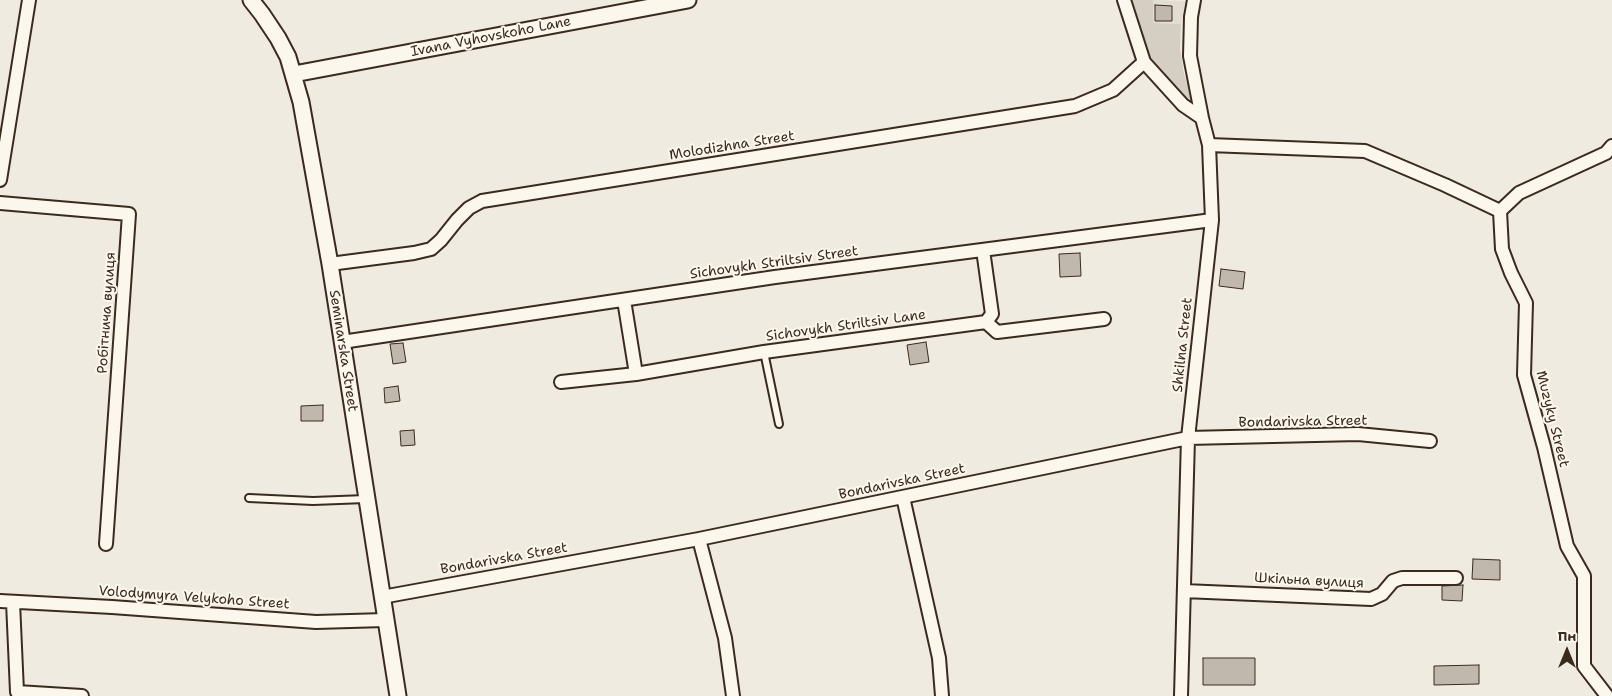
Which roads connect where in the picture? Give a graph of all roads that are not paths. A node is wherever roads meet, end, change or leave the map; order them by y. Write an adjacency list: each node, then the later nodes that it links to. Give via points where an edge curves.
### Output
1 (29, 0): 12 (street)
2 (251, 0): 6 (street, Seminarska Street)
3 (688, 0): 8 (street, Ivana Vyhovskoho Lane)
4 (1124, 0): 7 (street)
5 (1194, 0): 9 (street, Shkilna Street, via 1190,17 1190,56)
6 (263, 7): 8 (street, Seminarska Street)
7 (1144, 62): 9 (street, via 1183,105); 17 (street, Molodizhna Street, via 1113,90 1075,106 482,201 457,220 431,249)
8 (294, 74): 17 (street, Seminarska Street)
9 (1202, 118): 10 (street, Shkilna Street)
10 (1209, 145): 14 (street, via 1365,151); 15 (street, Shkilna Street)
11 (1612, 146): 14 (street, via 1606,153 1519,193)
12 (0, 180)
13 (0, 203): 32 (street, Робітнича вулиця, via 130,214)
14 (1500, 211): 44 (street, Muzyky Street, via 1502,249 1526,303 1524,375 1567,546 1584,576 1584,666)
15 (1212, 220): 16 (street, Sichovykh Striltsiv Street); 26 (street, Shkilna Street)
16 (983, 250): 18 (street, Sichovykh Striltsiv Street); 20 (street, via 992,314)
17 (330, 264): 21 (street, Seminarska Street)
18 (624, 300): 21 (street, Sichovykh Striltsiv Street); 23 (street)
19 (1104, 319): 20 (street, via 997,332)
20 (986, 322): 22 (street, Sichovykh Striltsiv Lane)
21 (342, 342): 30 (street, Seminarska Street)
22 (764, 352): 23 (street, Sichovykh Striltsiv Lane); 25 (lane)
23 (636, 374): 24 (street, Sichovykh Striltsiv Lane)
24 (561, 382)
25 (779, 424)
26 (1188, 438): 27 (street, Bondarivska Street, via 1358,434); 28 (street, Bondarivska Street); 34 (street, Shkilna Street)
27 (1430, 441)
28 (903, 497): 31 (street, Bondarivska Street); 42 (street, via 938,658)
29 (249, 498): 30 (lane)
30 (366, 499): 35 (street, Seminarska Street)
31 (699, 539): 35 (street, Bondarivska Street); 41 (street, via 725,638)
32 (106, 544)
33 (1456, 578): 34 (street, Шкільна вулиця, via 1402,578 1371,599)
34 (1184, 591): 43 (street, Shkilna Street)
35 (382, 597): 38 (street, Seminarska Street)
36 (0, 601): 37 (street, Volodymyra Velykoho Street)
37 (13, 602): 38 (street, Volodymyra Velykoho Street, via 316,622); 39 (street, via 17,692)
38 (386, 620): 40 (street, Seminarska Street)
39 (82, 696)
40 (398, 696)
41 (733, 696)
42 (942, 696)
43 (1181, 696)
44 (1607, 696)

